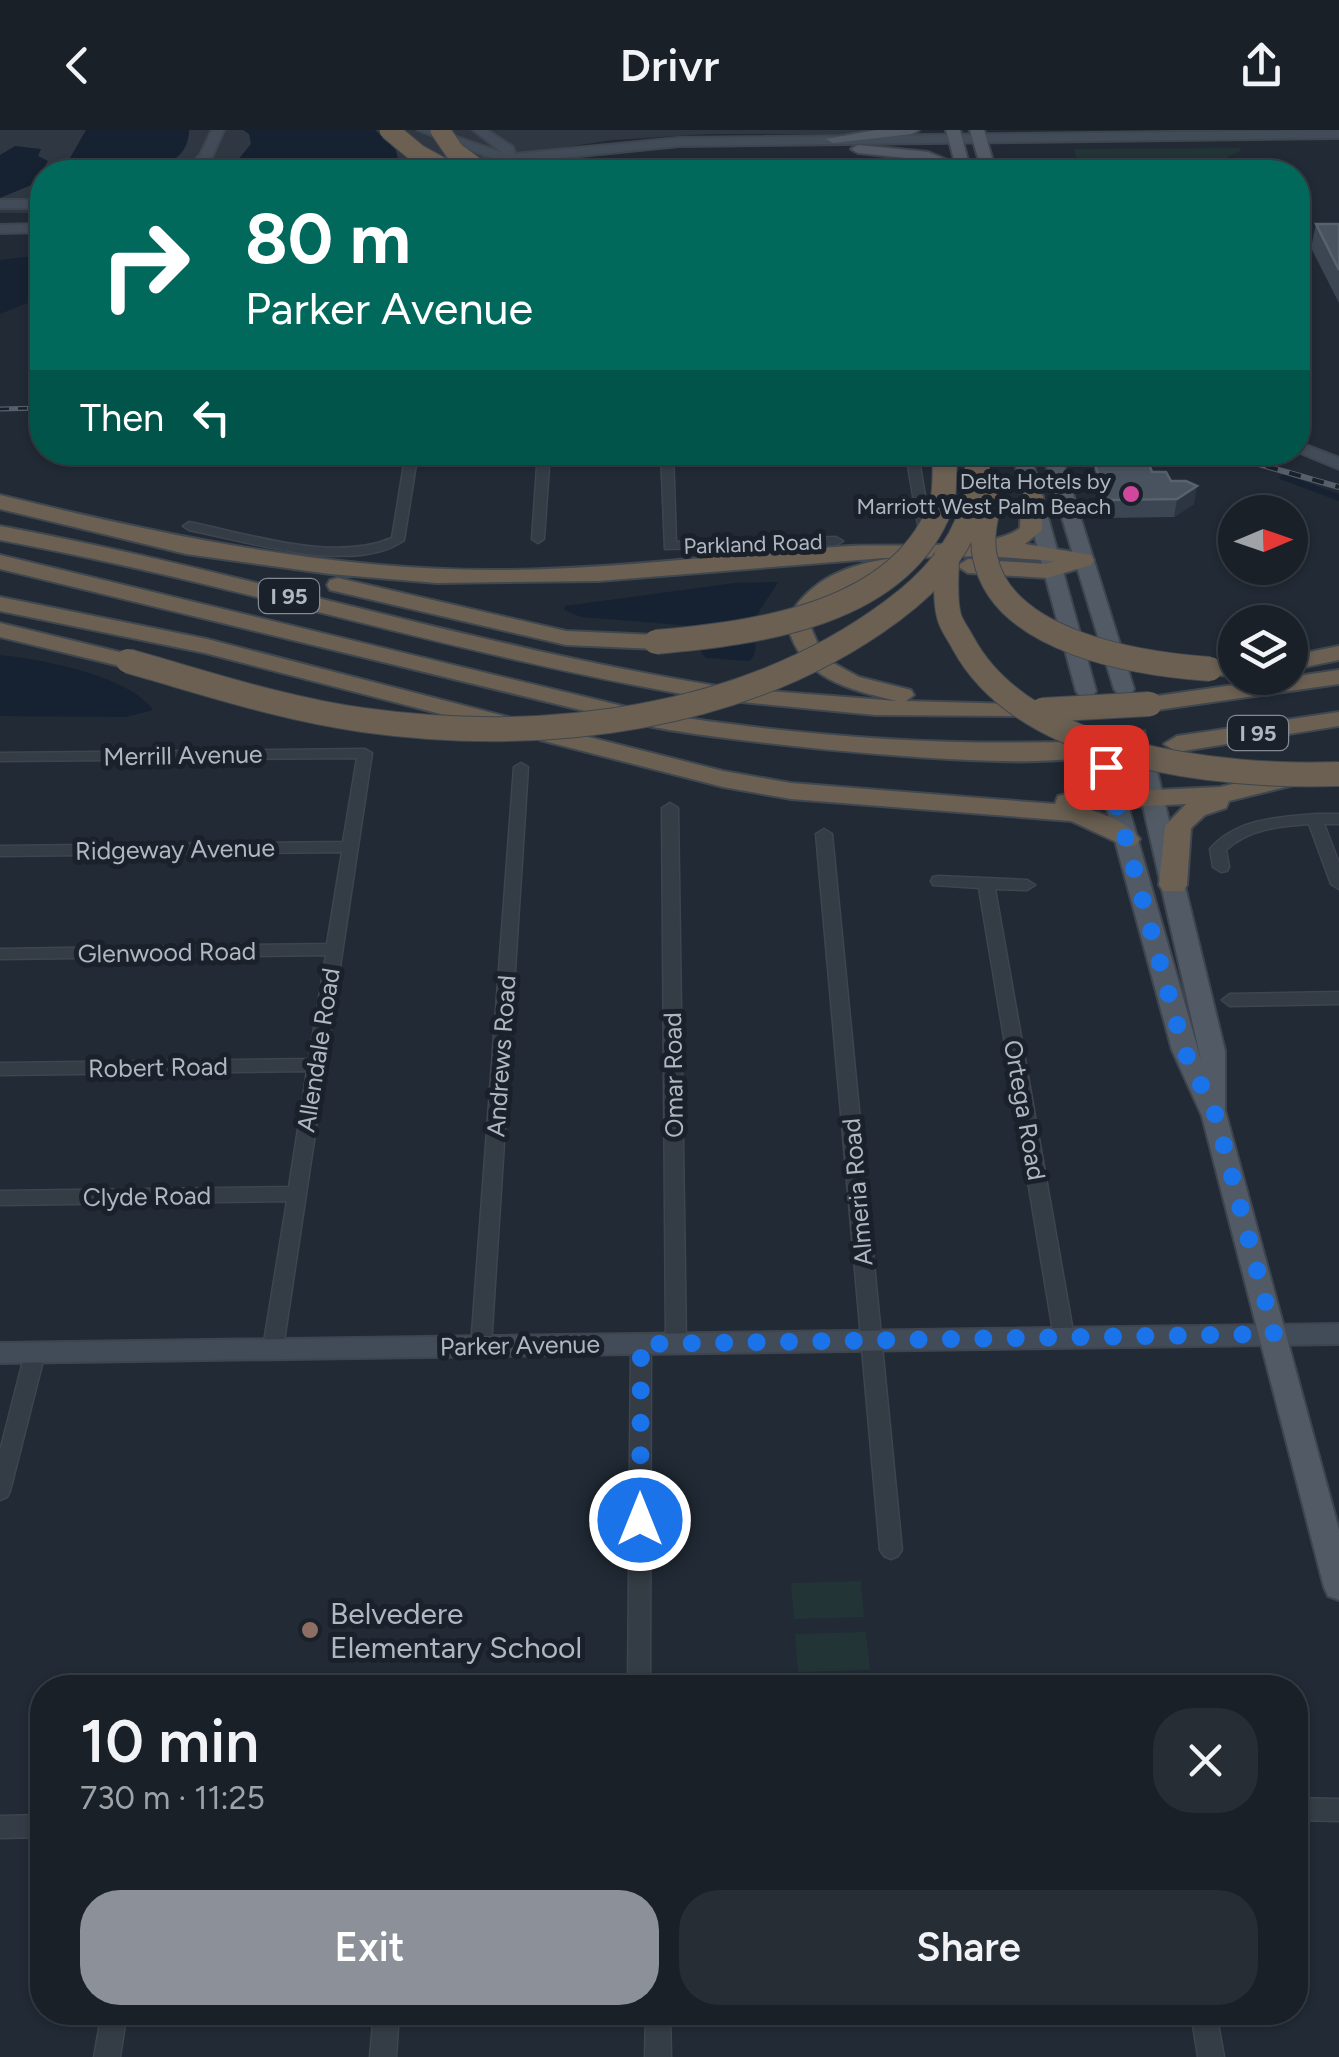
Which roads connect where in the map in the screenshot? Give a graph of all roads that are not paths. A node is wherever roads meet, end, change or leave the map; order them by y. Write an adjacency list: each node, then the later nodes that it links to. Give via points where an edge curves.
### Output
1 (218, 130): 14 (main road)
2 (389, 130): 15 (highway, bridge)
3 (424, 130): 5 (main road); 16 (main road, via 446,154); 18 (main road)
4 (440, 130): 17 (highway, bridge)
5 (450, 130)
6 (479, 130): 19 (main road, via 509,150)
7 (912, 130): 11 (main road)
8 (1339, 134): 10 (main road)
9 (956, 139): 10 (main road); 11 (main road); 13 (main road)
10 (980, 139): 12 (main road)
11 (833, 140): 20 (main road, via 638,144)
12 (1339, 142)
13 (858, 149): 21 (main road); 22 (main road)
14 (204, 160)
15 (429, 160)
16 (435, 160)
17 (468, 160)
18 (498, 160)
19 (508, 160)
20 (534, 160)
21 (586, 160)
22 (937, 160)
23 (0, 204): 24 (main road)
24 (30, 204)
25 (0, 219): 26 (main road)
26 (30, 219)
27 (0, 228): 28 (main road)
28 (30, 228)
29 (1310, 452): 30 (main road)
30 (1339, 464)
31 (410, 465): 43 (street, via 398,540 390,546 327,550)
32 (543, 465): 46 (street)
33 (667, 465): 47 (street, Parkland Road, via 670,546)
34 (914, 465): 44 (street)
35 (945, 465): 48 (highway, bridge, via 934,524 883,580 840,605 786,624 711,638 601,642 526,630)
36 (961, 465): 75 (highway, bridge, via 944,572 946,606 966,651 999,686 1060,727 1146,759 1248,776)
37 (977, 465): 55 (highway, bridge, via 978,491 967,529 904,604 795,669 674,708 548,727 429,728 336,716)
38 (993, 465): 59 (highway, bridge, via 985,558 1008,598 1038,622 1094,649)
39 (1025, 465): 41 (main road)
40 (1055, 465): 50 (main road)
41 (1032, 496): 49 (highway, via 1029,533); 52 (main road)
42 (0, 502): 48 (highway)
43 (189, 526)
44 (925, 531)
45 (0, 533): 63 (highway, I 95, via 226,581 569,667 729,694 875,708)
46 (538, 539)
47 (836, 541)
48 (169, 543): 49 (highway, via 320,568 496,578)
49 (986, 548): 52 (highway)
50 (1083, 560): 52 (highway); 61 (main road)
51 (0, 562): 56 (highway, I 95)
52 (1052, 572): 62 (main road); 63 (highway, via 1020,577 925,564 875,568 816,595 801,621 804,642 817,660 850,682)
53 (0, 579): 56 (highway, via 231,628)
54 (0, 604): 67 (highway, via 188,642)
55 (0, 630)
56 (284, 631): 64 (highway, I 95)
57 (1339, 653): 58 (highway)
58 (1308, 659)
59 (1218, 669)
60 (1339, 677): 68 (highway, I 95)
61 (1124, 689)
62 (1086, 691)
63 (1027, 709): 68 (highway, I 95, bridge)
64 (626, 714)
65 (1339, 719): 68 (highway, I 95, via 1177,744)
66 (653, 720): 68 (highway, I 95, via 840,745 1044,751)
67 (518, 726)
68 (1115, 734): 78 (main road)
69 (549, 735): 79 (highway, via 756,786)
70 (365, 753): 71 (street, Merrill Avenue); 85 (street, Allendale Road)
71 (0, 757)
72 (1339, 765): 76 (highway)
73 (522, 767): 108 (street, Andrews Road)
74 (1145, 767): 77 (main road)
75 (1339, 774)
76 (1253, 790): 77 (highway); 90 (highway, via 1196,809 1182,821 1174,838)
77 (1152, 798): 78 (highway); 90 (main road)
78 (1114, 800): 79 (highway); 84 (main road)
79 (928, 803): 84 (highway, via 1074,813)
80 (670, 808): 106 (street, Omar Road)
81 (1315, 819): 82 (street); 87 (street, via 1228,838 1218,849); 91 (street)
82 (1339, 819)
83 (824, 834): 105 (street, Almeria Road)
84 (1127, 840): 99 (main road, via 1184,1050)
85 (350, 846): 86 (street, Ridgeway Avenue); 93 (street, Allendale Road)
86 (0, 851)
87 (1221, 866)
88 (939, 881): 89 (street)
89 (986, 883): 92 (street); 104 (street, Ortega Road)
90 (1173, 884): 99 (main road, via 1213,1051)
91 (1339, 884)
92 (1026, 885)
93 (334, 950): 94 (street, Glenwood Road); 97 (street, Allendale Road)
94 (0, 954)
95 (1339, 998): 96 (street)
96 (1230, 1000)
97 (316, 1065): 98 (street, Robert Road); 100 (street, Allendale Road)
98 (0, 1069)
99 (1216, 1116): 102 (main road)
100 (295, 1194): 101 (street, Clyde Road); 109 (street, Allendale Road)
101 (0, 1198)
102 (1274, 1334): 103 (main road, Parker Avenue); 104 (main road, Parker Avenue); 114 (main road)
103 (1339, 1334)
104 (1064, 1337): 105 (main road, Parker Avenue)
105 (870, 1340): 106 (main road, Parker Avenue); 113 (street, Almeria Road)
106 (676, 1343): 107 (main road, Parker Avenue)
107 (641, 1344): 108 (main road, Parker Avenue); 115 (street)
108 (481, 1346): 109 (main road, Parker Avenue)
109 (273, 1348): 111 (main road, Parker Avenue)
110 (0, 1353): 111 (main road, Parker Avenue)
111 (36, 1353): 112 (street)
112 (0, 1491)
113 (892, 1550)
114 (1339, 1587)
115 (639, 1675)
116 (1308, 1809): 117 (street)
117 (1339, 1810)
118 (0, 1826): 119 (street)
119 (30, 1826)
120 (112, 2025): 124 (street)
121 (386, 2025): 125 (street)
122 (658, 2025): 126 (street)
123 (1205, 2025): 127 (street)
124 (107, 2057)
125 (383, 2057)
126 (658, 2057)
127 (1211, 2057)

